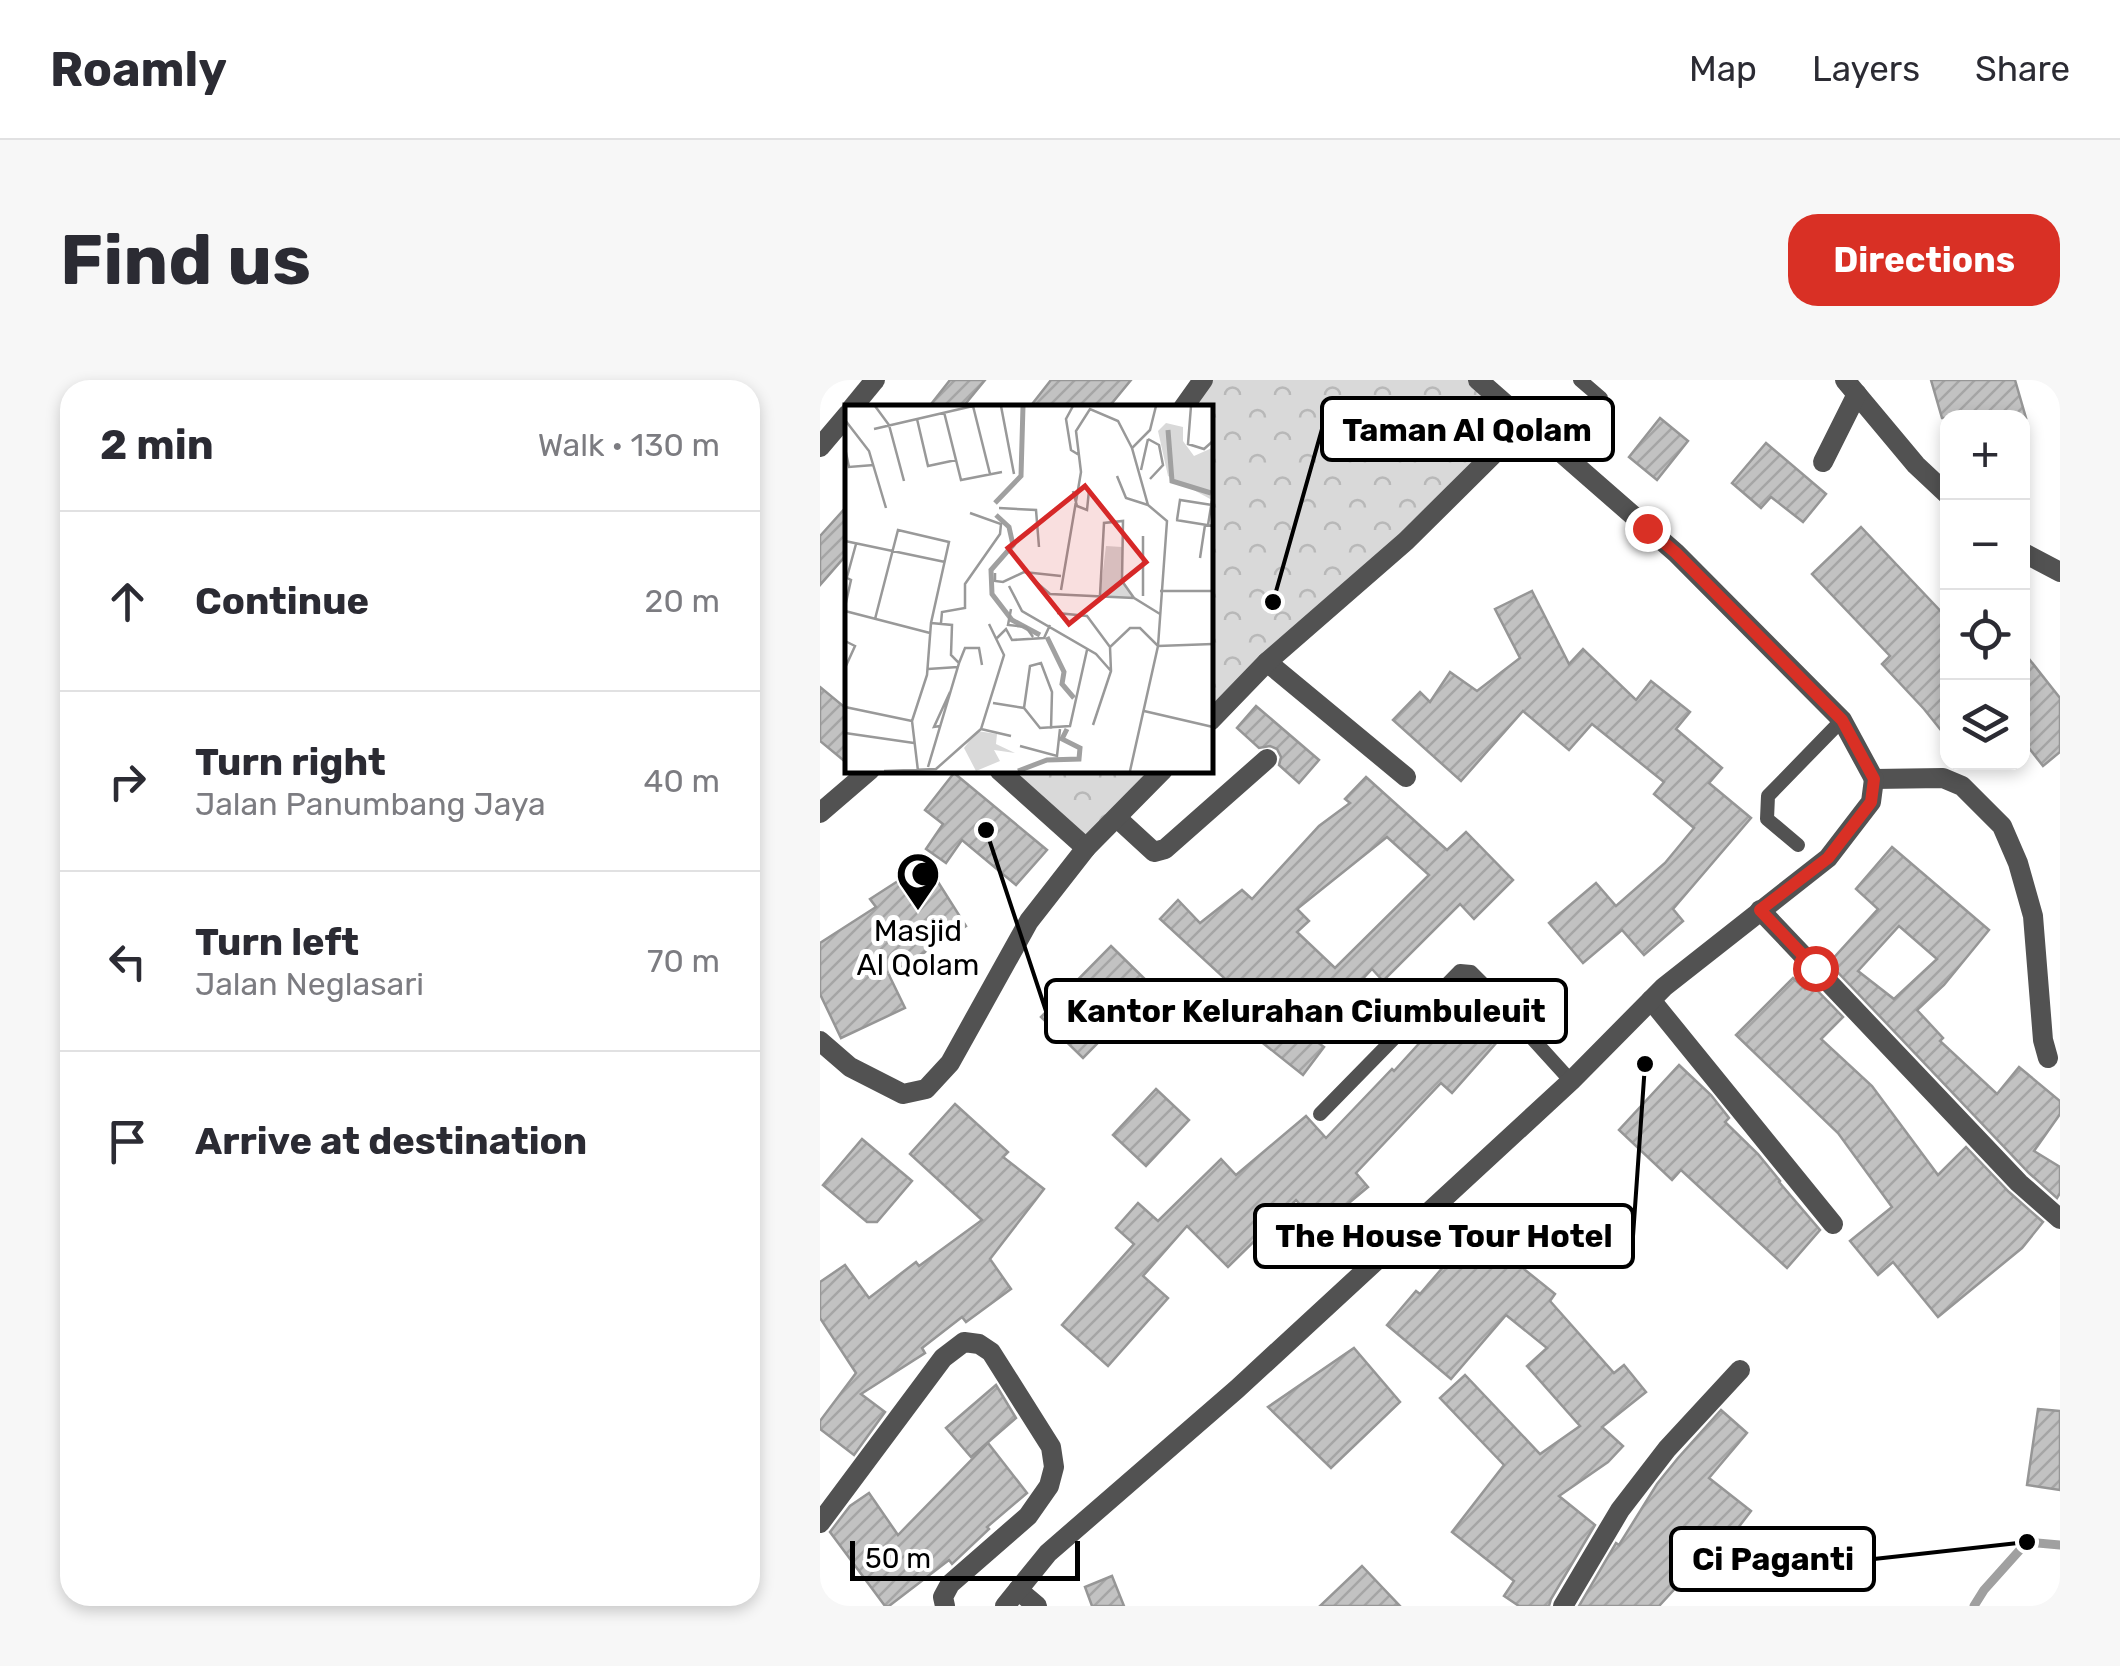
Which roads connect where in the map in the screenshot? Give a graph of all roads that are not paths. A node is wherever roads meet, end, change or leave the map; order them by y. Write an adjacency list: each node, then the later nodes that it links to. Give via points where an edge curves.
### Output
1 (875, 380): 7 (street)
2 (1203, 380): 8 (street)
3 (1478, 380): 10 (street)
4 (1580, 380): 6 (lane)
5 (1851, 387): 12 (street); 13 (street)
6 (1601, 398)
7 (854, 405)
8 (1184, 405)
9 (845, 418): 11 (street)
10 (1526, 422): 16 (street, via 1406,541); 18 (street, via 1676,553)
11 (820, 447)
12 (1824, 462)
13 (1940, 488)
14 (2030, 556): 15 (street)
15 (2060, 572)
16 (1267, 662): 17 (street); 23 (street)
17 (1212, 720)
18 (1842, 720): 24 (street); 27 (lane, via 1768,796 1767,819)
19 (1266, 759): 26 (street, via 1165,850 1154,852)
20 (868, 772): 25 (street)
21 (1001, 772): 28 (street)
22 (1161, 772): 26 (street)
23 (1406, 777)
24 (1874, 779): 29 (street, via 1871,802 1828,858); 32 (street, via 1942,778 1962,786 2002,826 2033,916)
25 (820, 813)
26 (1117, 818): 28 (street)
27 (1798, 845)
28 (1086, 848): 31 (street, via 1029,921 950,1063 926,1089 903,1094 850,1067)
29 (1760, 910): 30 (street); 35 (street)
30 (1651, 1000): 33 (street); 36 (street)
31 (820, 1040)
32 (2048, 1058)
33 (1571, 1081): 34 (lane, via 1471,972 1460,971); 39 (street, via 1238,1389 1048,1553)
34 (1320, 1114)
35 (2060, 1219)
36 (1833, 1224)
37 (1740, 1370): 42 (street, via 1620,1510)
38 (820, 1524): 40 (street, via 944,1358 964,1342 979,1344 991,1352 1051,1447 1054,1466 1050,1486 1028,1516 950,1584)
39 (1012, 1598): 41 (street)
40 (945, 1606)
41 (1036, 1606)
42 (1563, 1606)

